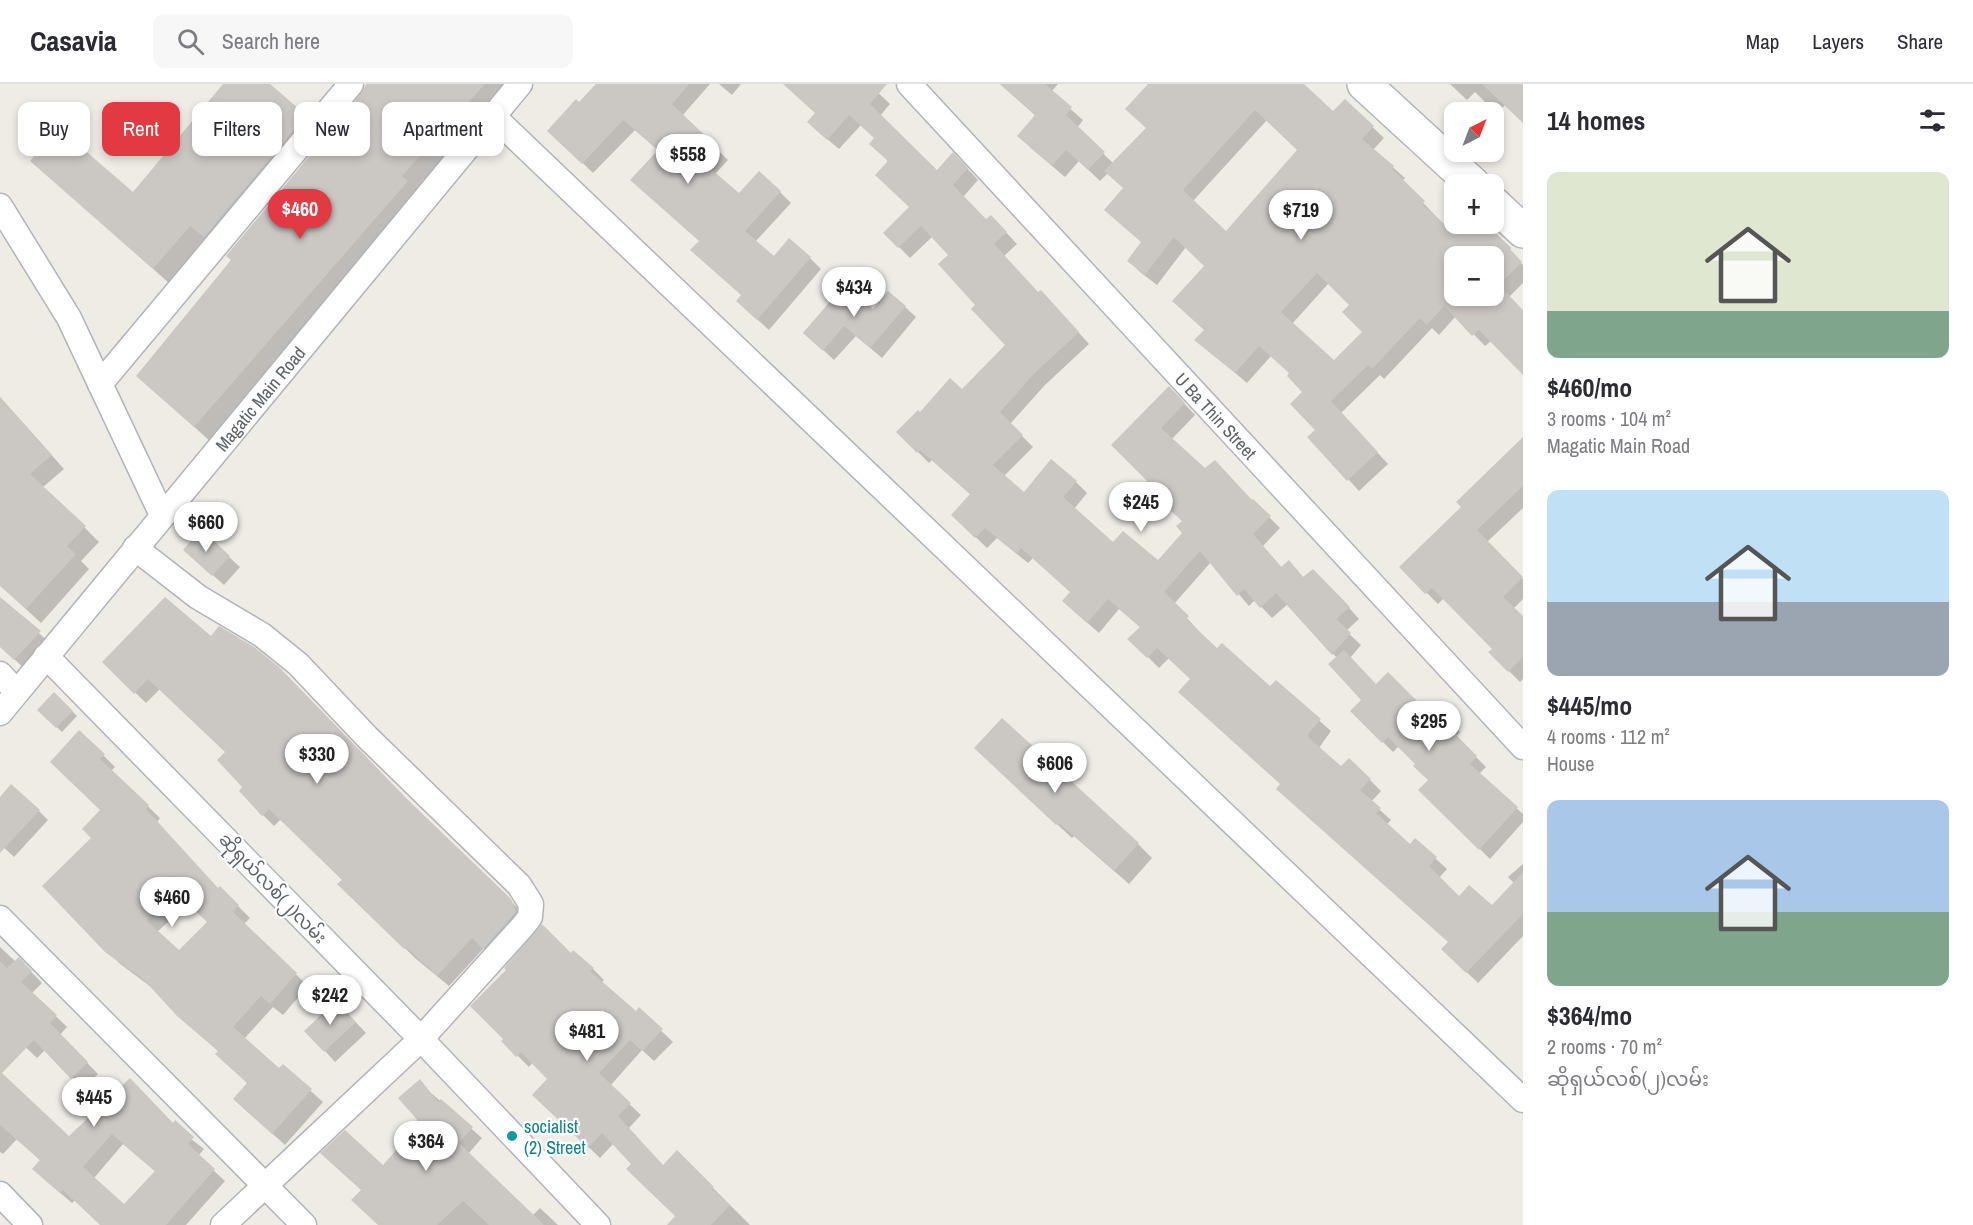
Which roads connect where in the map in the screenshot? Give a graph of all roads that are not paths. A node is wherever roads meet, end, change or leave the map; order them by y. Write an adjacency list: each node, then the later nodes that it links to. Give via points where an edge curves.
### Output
1 (351, 84): 12 (street)
2 (520, 84): 5 (street, Magatic Main Road)
3 (909, 84): 19 (street, U Ba Thin Street)
4 (1364, 84): 8 (main road)
5 (504, 103)
6 (504, 127): 22 (street)
7 (460, 156): 13 (street, Magatic Main Road)
8 (1462, 174)
9 (0, 206): 12 (street, via 69,318)
10 (1504, 213): 11 (main road)
11 (1523, 231)
12 (100, 384): 13 (street)
13 (162, 515): 14 (street, Magatic Main Road)
14 (135, 548): 15 (street, Magatic Main Road); 21 (street, via 198,597 262,635 298,664 486,851 519,885 531,904 524,926)
15 (46, 656): 17 (street, Magatic Main Road); 21 (street, ဆိုရှယ်လစ်(၂)လမ်း)
16 (0, 674): 17 (street)
17 (17, 692): 18 (street, Magatic Main Road)
18 (0, 713)
19 (1523, 747)
20 (0, 918): 23 (street)
21 (421, 1038): 23 (street); 28 (street, ဆိုရှယ်လစ်(၂)လမ်း)
22 (1523, 1100)
23 (264, 1184): 26 (street); 27 (street)
24 (0, 1194): 25 (street)
25 (30, 1225)
26 (223, 1225)
27 (304, 1225)
28 (598, 1225)

